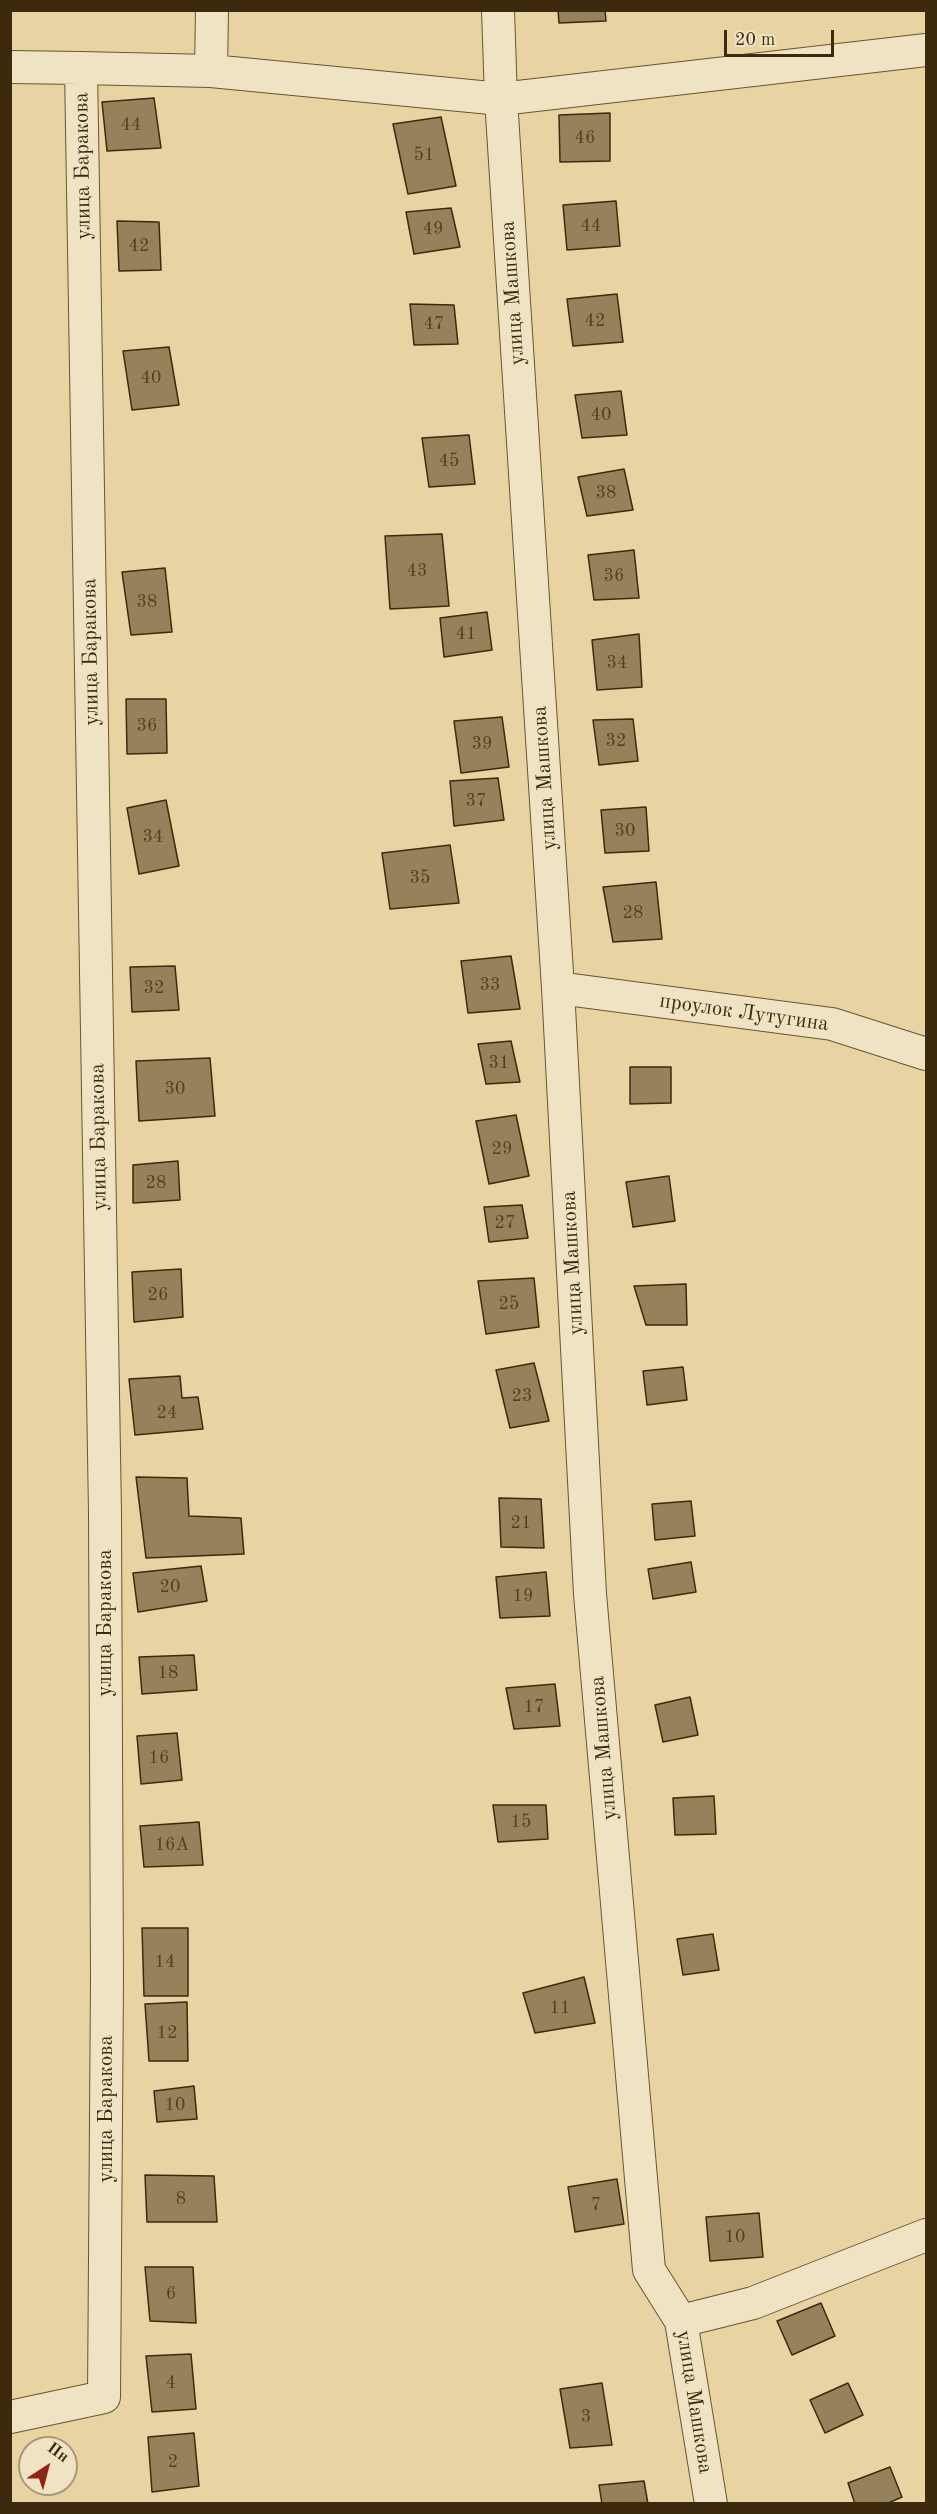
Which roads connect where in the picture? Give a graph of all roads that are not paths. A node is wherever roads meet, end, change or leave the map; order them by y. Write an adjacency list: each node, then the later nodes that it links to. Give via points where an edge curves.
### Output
1 (212, 10): 6 (street)
2 (498, 10): 7 (street, улица Машкова)
3 (927, 50): 7 (street, улица Баракова)
4 (10, 67): 5 (street)
5 (81, 68): 6 (street, улица Баракова); 12 (street, улица Баракова, via 105,1525 104,2397)
6 (211, 71): 7 (street, улица Баракова)
7 (501, 99): 8 (street, улица Машкова)
8 (558, 988): 9 (street, проулок Лутугина, via 832,1024); 11 (street, улица Машкова, via 590,1594 649,2270)
9 (927, 1054)
10 (927, 2235): 11 (street, via 753,2303)
11 (681, 2321): 13 (street, улица Машкова)
12 (10, 2417)
13 (711, 2504)

